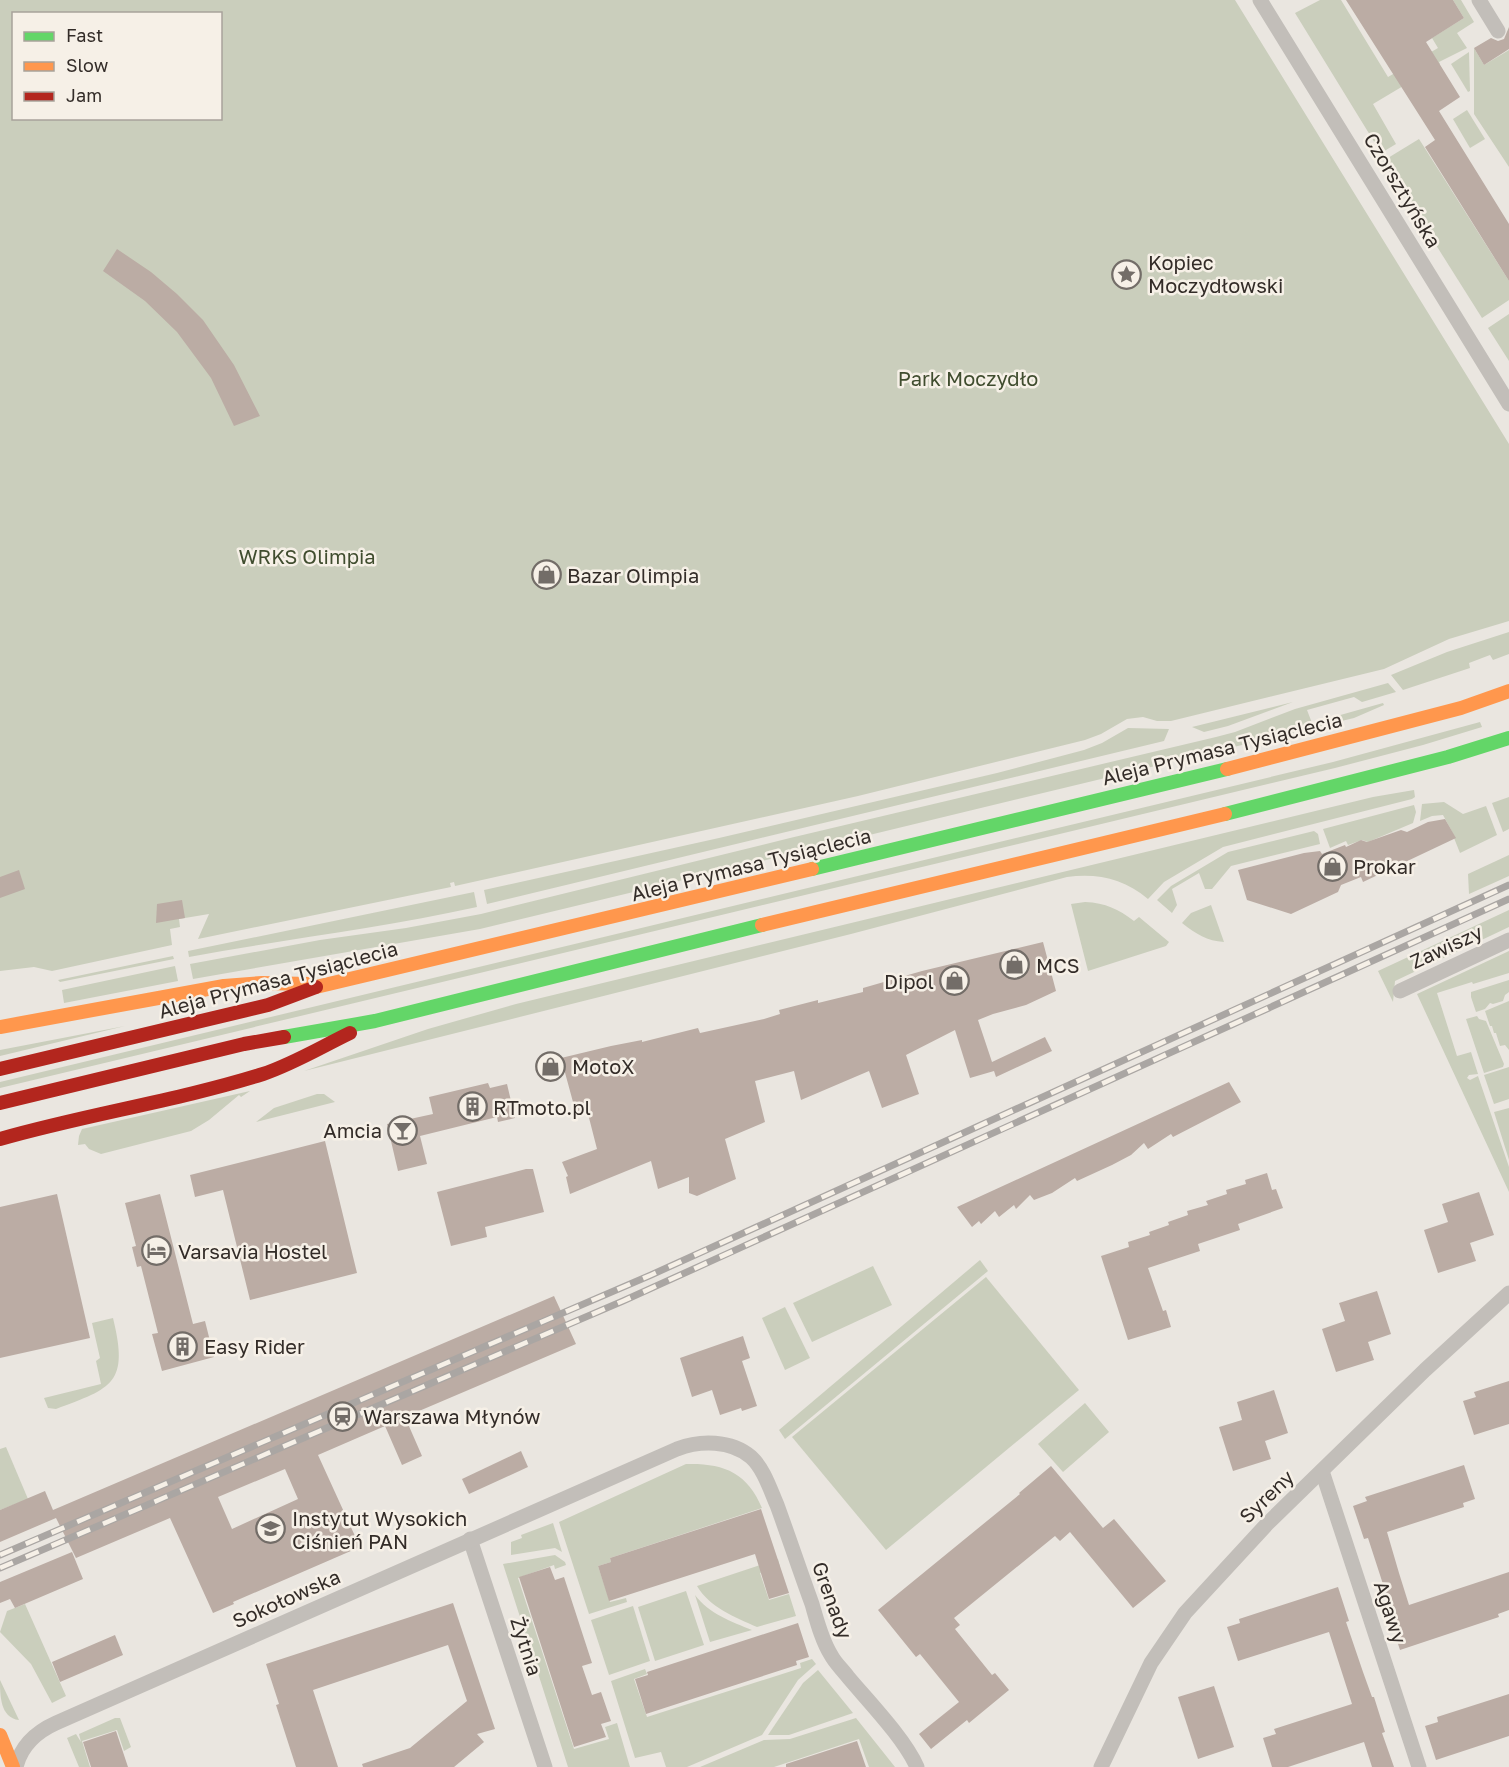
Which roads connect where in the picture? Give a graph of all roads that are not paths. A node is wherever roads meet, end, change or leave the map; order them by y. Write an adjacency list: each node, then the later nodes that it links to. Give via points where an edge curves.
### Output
1 (1260, 0): 4 (street, Czorsztyńska)
2 (1479, 0): 3 (street)
3 (1498, 31)
4 (1509, 404)
5 (1509, 692): 8 (main road, Aleja Prymasa Tysiąclecia, via 1234,767)
6 (1509, 738): 10 (main road, via 1242,810)
7 (1509, 940): 9 (street, Zawiszy)
8 (325, 984): 11 (main road, via 224,986); 12 (main road, Aleja Prymasa Tysiąclecia, via 268,1005)
9 (1400, 991)
10 (375, 1021): 13 (main road, via 276,1037); 14 (main road, via 265,1073)
11 (0, 1027)
12 (0, 1069)
13 (0, 1103)
14 (0, 1139)
15 (1509, 1293): 17 (street, Syreny)
16 (725, 1445): 18 (street, Sokołowska, via 686,1446); 22 (street, Grenady, via 751,1457 764,1475 831,1655)
17 (1322, 1471): 23 (street, Syreny, via 1244,1547 1185,1613 1151,1663); 24 (street, Agawy)
18 (470, 1539): 20 (street, Sokołowska, via 45,1728 20,1753); 21 (street, Żytnia)
19 (0, 1735): 20 (main road)
20 (15, 1767)
21 (545, 1767)
22 (917, 1767)
23 (1101, 1767)
24 (1419, 1767)

